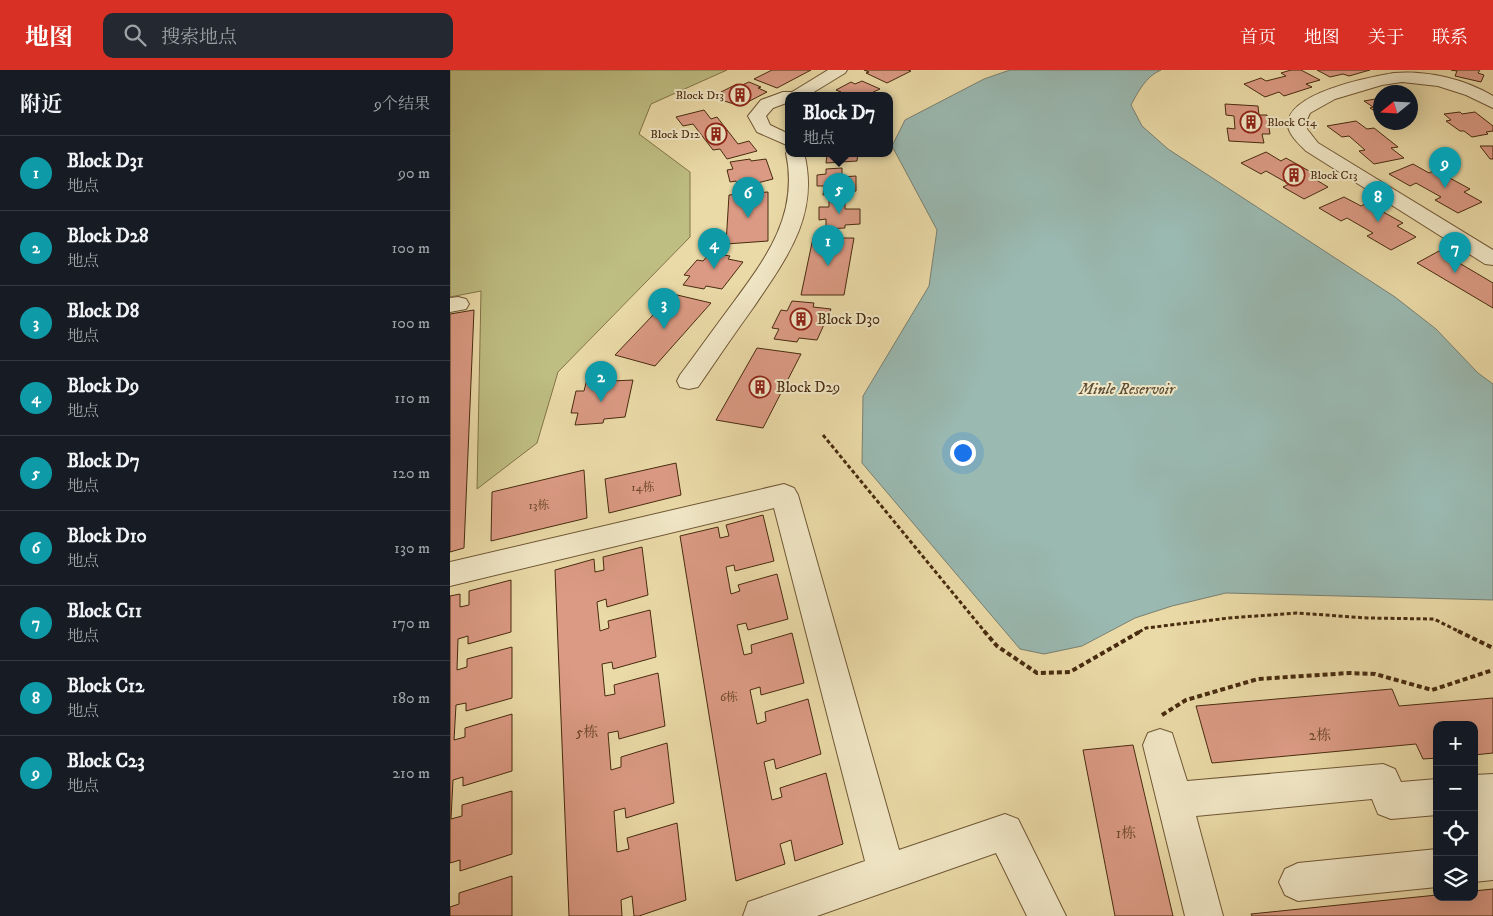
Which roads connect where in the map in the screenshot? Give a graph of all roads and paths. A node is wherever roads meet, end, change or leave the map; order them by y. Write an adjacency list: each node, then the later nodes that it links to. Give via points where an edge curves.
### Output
1 (839, 70): 3 (street)
2 (1423, 74): 5 (street, via 1464,88); 10 (street, via 1382,79 1311,103 1301,112 1297,123 1300,135 1312,147)
3 (800, 92)
4 (785, 98): 8 (street, via 767,104 757,116 763,128)
5 (1493, 103)
6 (785, 111): 7 (street, via 782,124)
7 (785, 131)
8 (785, 138)
9 (796, 157): 11 (street, via 798,198 783,246)
10 (1493, 259)
11 (689, 381)
12 (823, 435): 14 (path, via 997,646 1037,673 1070,672 1146,628 1297,613 1434,619)
13 (450, 574): 26 (street, via 784,495)
14 (1493, 648)
15 (1493, 670): 16 (path, via 1432,690 1375,674 1258,679 1186,700 1157,718)
16 (1160, 745): 20 (street)
17 (1493, 791): 18 (street)
18 (1478, 793)
19 (1433, 796): 20 (street, via 1391,801 1383,781)
20 (1174, 800): 30 (street)
21 (1474, 811): 22 (street)
22 (1493, 849)
23 (1493, 862): 24 (street)
24 (1478, 864)
25 (1433, 868): 27 (street)
26 (887, 872): 28 (street); 29 (street, via 1005,832)
27 (1298, 882)
28 (762, 916)
29 (1047, 916)
30 (1204, 916)

